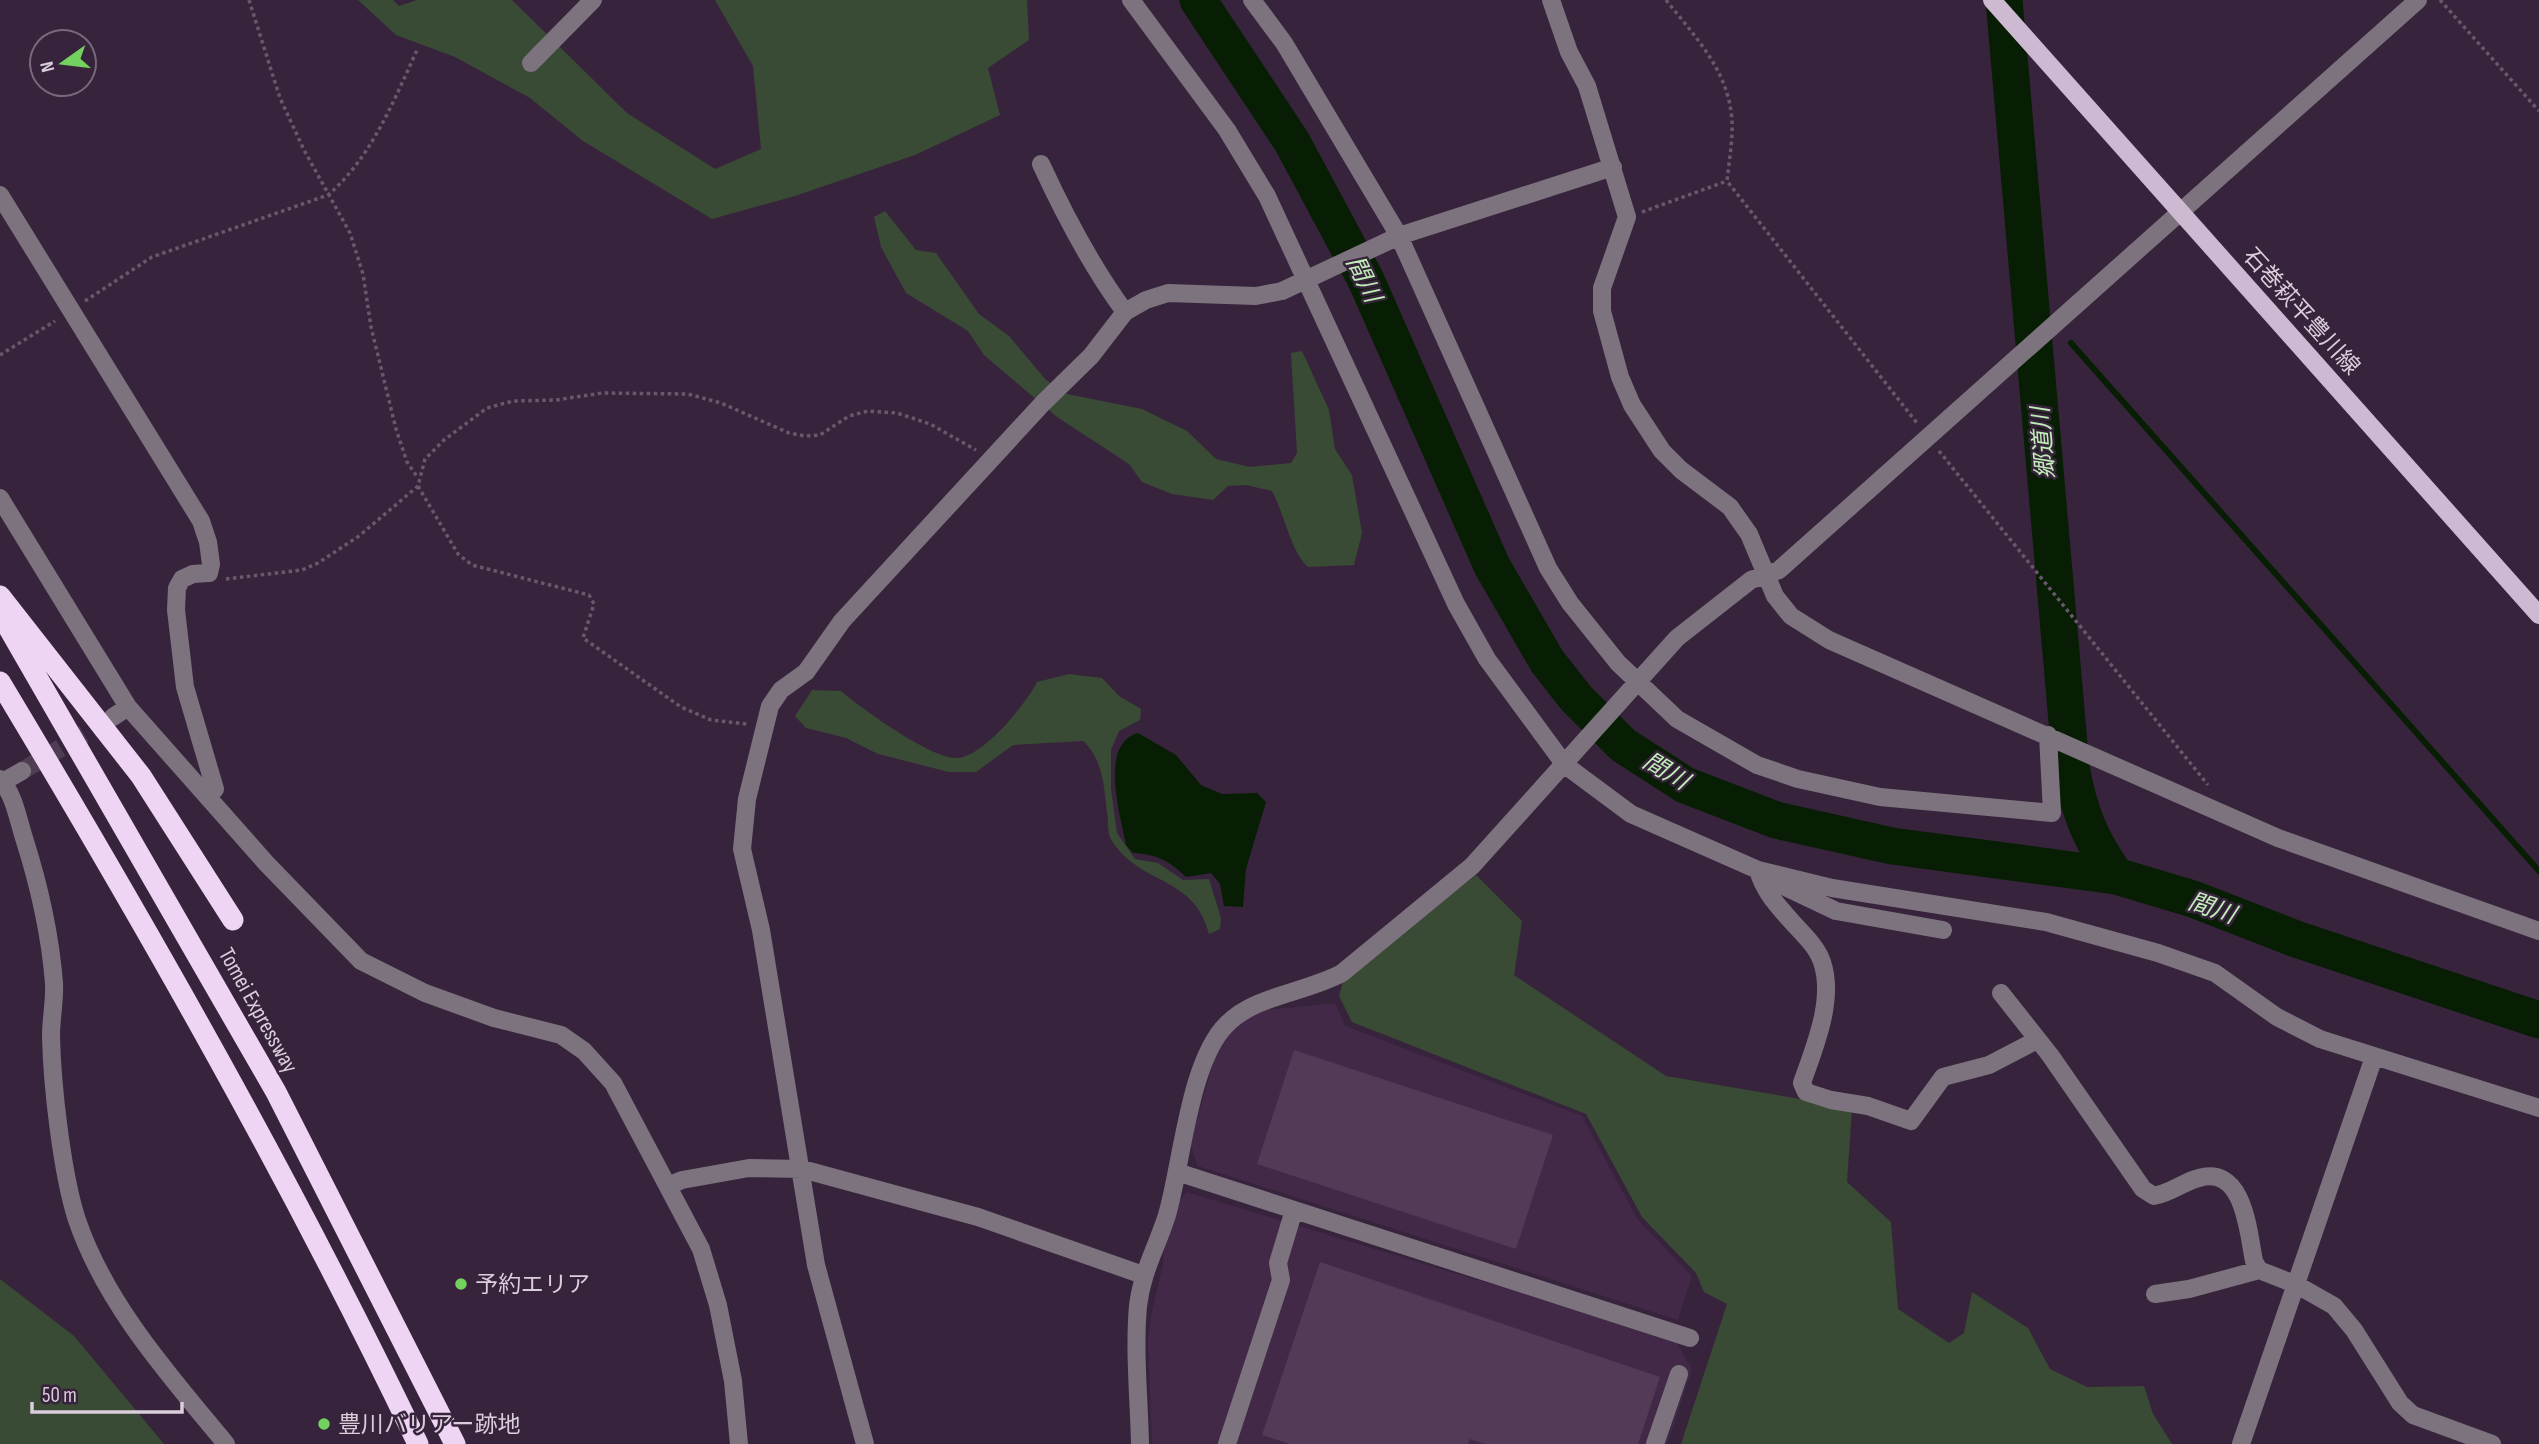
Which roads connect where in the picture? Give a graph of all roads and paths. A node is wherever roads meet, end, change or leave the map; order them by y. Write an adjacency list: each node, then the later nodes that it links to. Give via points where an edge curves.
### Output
1 (249, 0): 17 (path, via 280,98)
2 (593, 0): 11 (street)
3 (1132, 0): 21 (street, via 1227,130)
4 (1252, 0): 20 (street, via 1284,43)
5 (1552, 0): 14 (street)
6 (1666, 0): 15 (path, via 1718,66 1728,92 1732,123)
7 (1992, 0): 18 (main road, 石巻萩平豊川線)
8 (2418, 0): 18 (street)
9 (2440, 0): 12 (path)
10 (418, 48): 17 (path, via 377,136)
11 (531, 63)
12 (2539, 111)
13 (1041, 164): 23 (street, via 1064,215)
14 (1613, 167): 19 (street); 20 (street)
15 (1727, 181): 19 (path); 25 (path)
16 (0, 195): 22 (street)
17 (328, 195): 22 (path, via 152,257); 27 (path, via 350,233 396,429)
18 (2181, 212): 25 (street); 34 (main road, 石巻萩平豊川線)
19 (1627, 217): 31 (street, via 1602,288 1602,312 1620,377 1662,451 1730,507 1749,534)
20 (1395, 238): 21 (street); 36 (street, via 1548,568)
21 (1311, 279): 23 (street, via 1256,296 1168,293); 39 (street, via 1456,604 1487,659)
22 (71, 311): 24 (path); 30 (street, via 201,521 208,542)
23 (1125, 312): 26 (street, via 1091,356)
24 (0, 355)
25 (1927, 435): 31 (street, via 1779,570); 42 (path)
26 (992, 461): 27 (path, via 956,436 897,413 868,411 849,416 820,435 805,436 688,394 635,392 513,401 487,408 443,440 425,459); 37 (street, via 842,621 806,672 781,690)
27 (418, 478): 28 (path)
28 (418, 486): 30 (path, via 359,536 302,570 229,581); 37 (path, via 458,554 472,565 589,595 594,604 583,638 681,707 711,720)
29 (0, 498): 43 (street, via 121,712)
30 (209, 573): 43 (street, via 182,579 176,610 185,687 215,789)
31 (1765, 575): 36 (street, via 1751,580 1677,638); 38 (street, via 1774,596 1791,616 1829,640)
32 (0, 596): 45 (highway, via 141,776)
33 (0, 613): 64 (highway, Tomei Expressway, via 276,1092)
34 (2539, 615)
35 (0, 682): 63 (highway, via 244,1108)
36 (1635, 687): 38 (street, via 1677,719 1757,765 1880,797 2052,813); 39 (street)
37 (763, 726): 52 (street, via 742,849 761,930)
38 (2050, 736): 47 (street, via 2278,838)
39 (1567, 762): 44 (street, via 1630,814); 53 (street, via 1472,866 1342,973 1321,985 1240,1012 1224,1027 1208,1050)
40 (22, 771): 41 (street)
41 (2, 781): 62 (street, via 35,871 47,930 54,986 51,1035 55,1075 66,1171 77,1219 100,1273 157,1360)
42 (2209, 786)
43 (208, 798): 54 (street, via 361,961 425,993 494,1018 561,1035 583,1051 613,1083)
44 (1760, 876): 46 (street, via 1836,911); 49 (street, via 1767,893 1815,947 1822,963 1826,984 1816,1041 1802,1083 1806,1093 1912,1121 1943,1077 1989,1065); 50 (street, via 2046,922 2158,953 2216,973 2320,1039)
45 (233, 920)
46 (1943, 930)
47 (2539, 931)
48 (2001, 993): 49 (street)
49 (2036, 1040): 56 (street, via 2143,1189 2154,1196 2199,1178 2216,1175 2227,1181 2237,1192)
50 (2374, 1057): 51 (street); 58 (street)
51 (2539, 1108)
52 (802, 1169): 54 (street, via 750,1168); 57 (street, via 978,1217); 66 (street, via 816,1265)
53 (1177, 1172): 55 (street); 57 (street, via 1166,1217)
54 (668, 1186): 65 (street, via 701,1249 718,1305)
55 (1294, 1210): 60 (street); 68 (street, via 1278,1263 1281,1280)
56 (2259, 1270): 58 (street); 59 (street, via 2227,1281)
57 (1143, 1275): 67 (street, via 1137,1335)
58 (2297, 1285): 70 (street); 71 (street, via 2334,1306 2413,1415)
59 (2155, 1294)
60 (1690, 1338)
61 (1679, 1374): 69 (street)
62 (226, 1444)
63 (418, 1444)
64 (455, 1444)
65 (739, 1444)
66 (865, 1444)
67 (1140, 1444)
68 (1227, 1444)
69 (1655, 1444)
70 (2241, 1444)
71 (2492, 1444)

